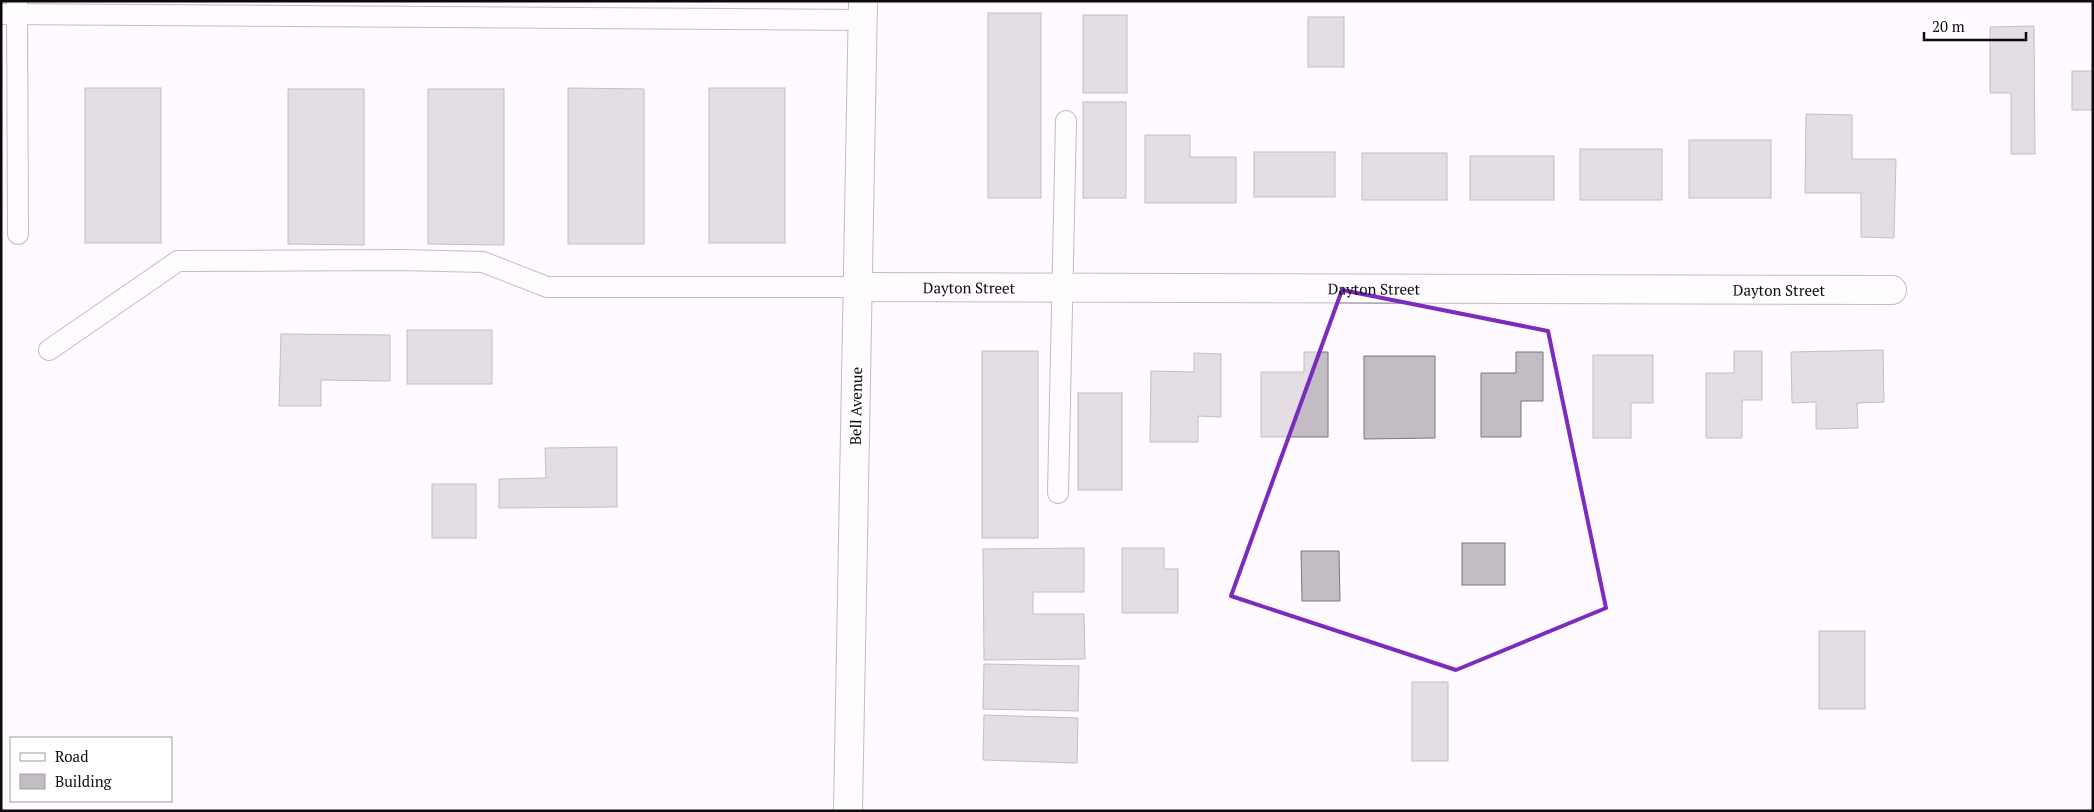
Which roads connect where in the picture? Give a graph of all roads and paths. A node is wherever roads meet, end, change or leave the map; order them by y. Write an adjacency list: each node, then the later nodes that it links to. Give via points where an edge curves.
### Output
1 (12, 10): 2 (lane); 4 (lane)
2 (863, 11): 5 (street, Bell Avenue)
3 (1066, 121): 6 (lane)
4 (18, 234)
5 (858, 287): 6 (street, Dayton Street); 8 (lane, via 547,287 483,262 178,261); 10 (street, Bell Avenue)
6 (1063, 288): 7 (street, Dayton Street); 9 (lane)
7 (1892, 290)
8 (49, 350)
9 (1058, 493)
10 (848, 811)

